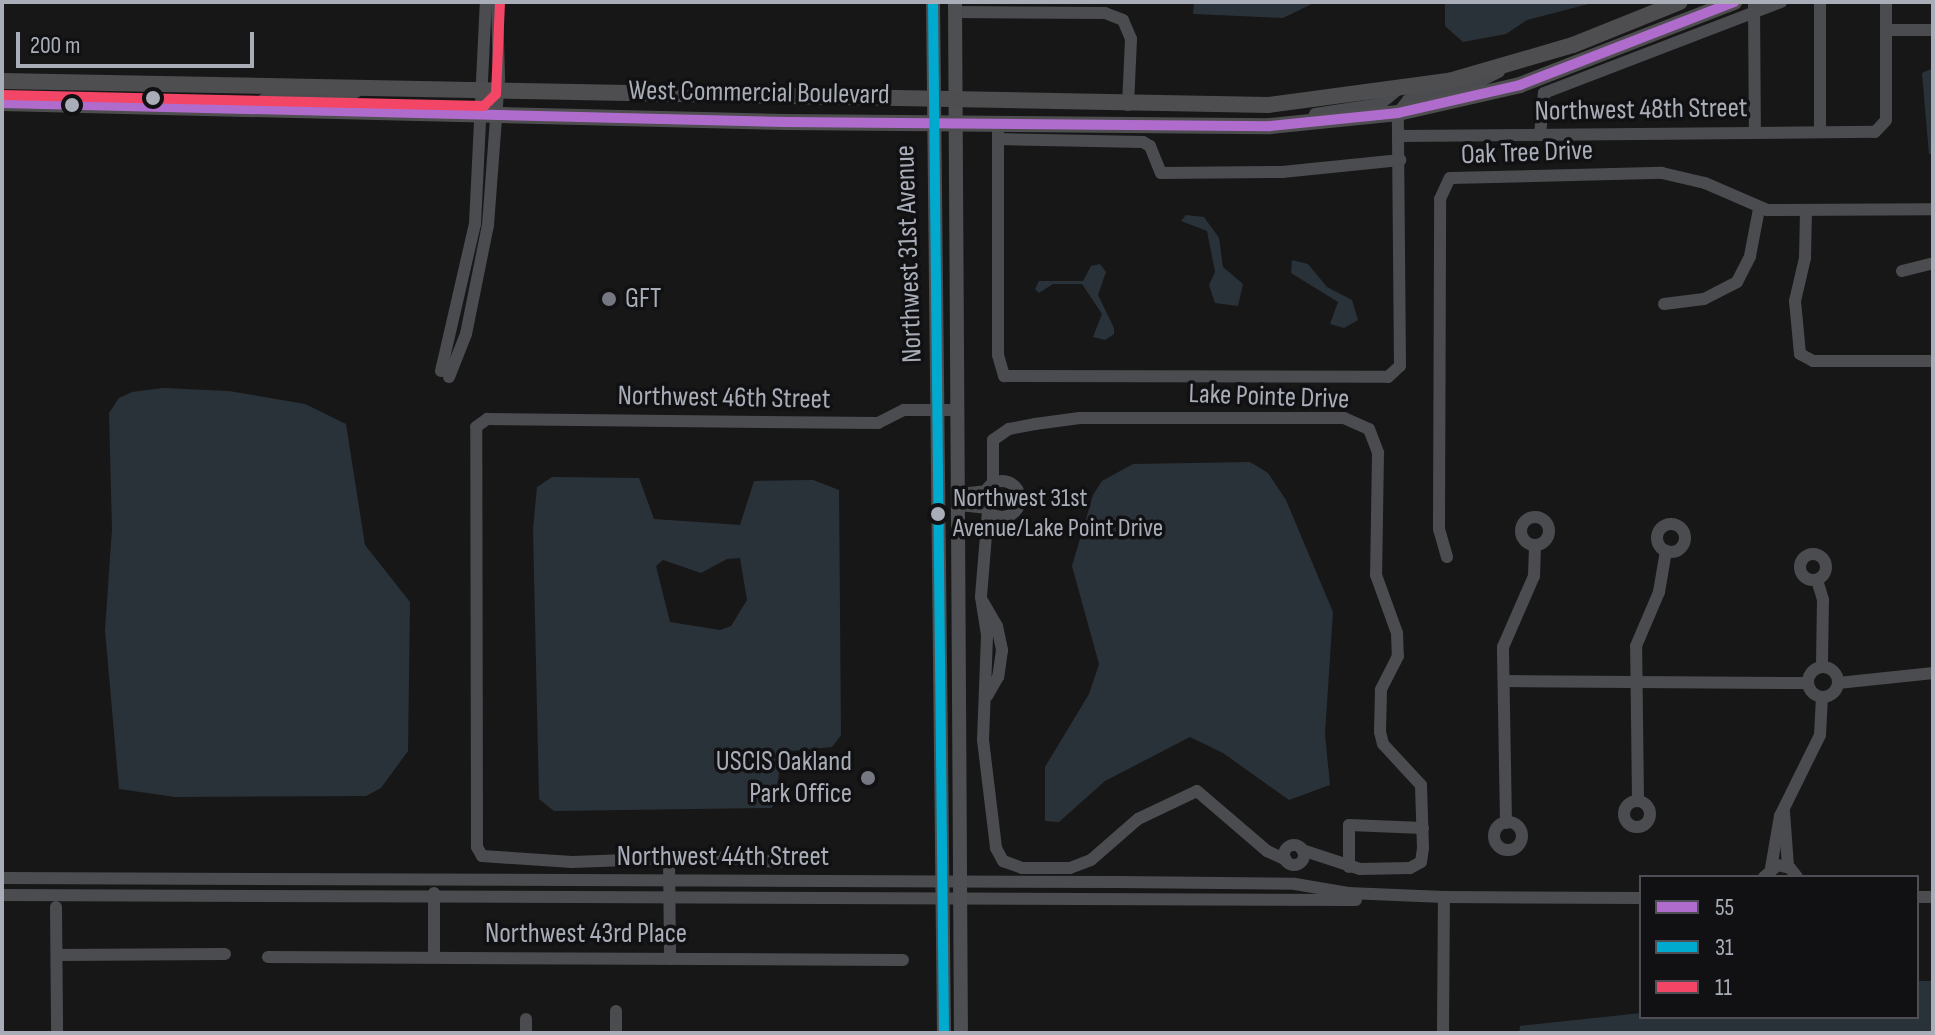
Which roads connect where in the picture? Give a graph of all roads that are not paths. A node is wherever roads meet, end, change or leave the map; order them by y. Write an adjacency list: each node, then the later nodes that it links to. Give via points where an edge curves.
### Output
1 (486, 2): 18 (street)
2 (497, 2): 18 (street)
3 (933, 2): 20 (main road, Northwest 31st Avenue)
4 (1680, 2): 14 (highway, West Commercial Boulevard)
5 (1734, 2): 26 (highway, West Commercial Boulevard, via 1520,85)
6 (1781, 2): 10 (street)
7 (1820, 2): 32 (street)
8 (1886, 2): 12 (street)
9 (955, 7): 11 (street); 21 (main road, Northwest 31st Avenue)
10 (1754, 7): 33 (street); 34 (street, via 1544,93)
11 (1003, 8): 24 (street, via 1105,13 1123,20 1131,39)
12 (1886, 30): 13 (street); 32 (street, Northwest 48th Street, via 1882,129)
13 (1933, 30)
14 (1516, 63): 19 (highway, West Commercial Boulevard); 26 (street, West Commercial Boulevard, via 1470,86 1408,100)
15 (2, 81): 16 (highway, West Commercial Boulevard)
16 (250, 86): 17 (highway, West Commercial Boulevard); 23 (highway, via 235,99 136,96)
17 (365, 88): 18 (highway, West Commercial Boulevard); 25 (street, West Commercial Boulevard, via 342,99 265,99)
18 (490, 92): 20 (highway, West Commercial Boulevard); 27 (street)
19 (1395, 92): 24 (highway, West Commercial Boulevard, via 1268,105); 30 (street, West Commercial Boulevard, via 1380,104)
20 (931, 100): 21 (highway, West Commercial Boulevard); 28 (main road, Northwest 31st Avenue)
21 (954, 100): 24 (highway, West Commercial Boulevard); 29 (main road, Northwest 31st Avenue)
22 (2, 103): 23 (highway, West Commercial Boulevard)
23 (108, 105): 25 (highway, West Commercial Boulevard)
24 (1128, 105)
25 (248, 108): 27 (highway, West Commercial Boulevard)
26 (1398, 113): 30 (highway, West Commercial Boulevard); 35 (street)
27 (488, 115): 27 (street, via 488,225 466,334 442,371 475,224); 28 (highway, West Commercial Boulevard)
28 (932, 122): 29 (highway, West Commercial Boulevard); 44 (main road, Northwest 31st Avenue)
29 (954, 122): 31 (highway, West Commercial Boulevard); 45 (main road, Northwest 31st Avenue)
30 (1270, 126): 31 (highway, West Commercial Boulevard)
31 (998, 131): 36 (street, via 1143,142 1150,146 1161,173 1282,172); 36 (street, via 998,355 1001,373 1011,378 1396,373)
32 (1820, 132): 33 (street, Northwest 48th Street)
33 (1755, 133): 34 (street, Northwest 48th Street)
34 (1540, 135): 35 (street, Northwest 48th Street)
35 (1400, 136): 36 (street)
36 (1400, 160)
37 (1759, 209): 39 (street, Oak Tree Drive); 42 (street, via 1752,250 1737,282 1711,297); 54 (street, Oak Tree Drive, via 1705,183 1662,173 1464,175 1447,181 1440,199 1439,499 1440,542)
38 (1933, 209): 39 (street, Oak Tree Drive)
39 (1806, 210): 43 (street, via 1806,250 1795,301 1800,354 1813,361)
40 (1933, 263): 41 (street)
41 (1902, 271)
42 (1664, 304)
43 (1933, 361)
44 (941, 410): 45 (street, Northwest 46th Street); 46 (street, Northwest 46th Street, via 904,410 878,423); 78 (main road, Northwest 31st Avenue)
45 (958, 410): 48 (main road, Northwest 31st Avenue)
46 (487, 419): 67 (street, Northwest 44th Street, via 476,427 475,440 477,847 492,860)
47 (989, 487): 48 (street); 49 (street); 50 (street, via 1008,482 1020,495 1018,509); 65 (street, Lake Pointe Drive, via 993,440 1009,429 1035,424 1080,418 1328,418 1363,424 1378,453 1376,575 1397,633 1398,656 1381,690 1380,732 1383,744 1421,785)
48 (959, 500): 49 (street); 79 (main road, Northwest 31st Avenue)
49 (987, 509): 50 (street); 51 (street)
50 (1000, 517): 51 (street)
51 (990, 531): 69 (street, Lake Pointe Drive, via 982,558 981,597 997,626 1002,650 998,677 985,698 996,848 1003,861 1022,868 1070,868 1091,860 1138,819 1197,791 1267,851)
52 (1535, 545): 58 (street, via 1534,576 1503,647)
53 (1666, 551): 59 (street, via 1659,592 1636,646)
54 (1447, 557)
55 (1817, 580): 56 (street, via 1823,600)
56 (1822, 667): 60 (street, via 1810,674); 61 (street, via 1832,669)
57 (1933, 673): 61 (street)
58 (1505, 681): 59 (street); 64 (street)
59 (1638, 681): 60 (street); 63 (street)
60 (1808, 683): 62 (street)
61 (1838, 683): 62 (street, via 1834,692)
62 (1822, 697): 66 (street, via 1820,735 1784,812)
63 (1638, 800)
64 (1506, 823)
65 (1423, 828): 70 (street, Lake Pointe Drive, via 1421,862 1410,868); 70 (street, via 1349,825)
66 (1780, 839): 71 (street); 72 (street)
67 (669, 858): 68 (street, Northwest 44th Street); 76 (street)
68 (779, 862)
69 (1297, 862): 70 (street, Lake Pointe Drive, via 1326,860); 79 (street, Northwest 44th Street); 81 (street, Northwest 44th Street, via 1348,893); 89 (street)
70 (1349, 867)
71 (1792, 871): 72 (street)
72 (1766, 873)
73 (8, 878): 74 (street, Northwest 44th Street)
74 (61, 878): 75 (street, Northwest 44th Street); 88 (street)
75 (434, 880): 76 (street, Northwest 44th Street); 82 (street)
76 (671, 881): 77 (street, Northwest 44th Street); 86 (street)
77 (800, 881): 78 (street, Northwest 44th Street); 87 (street)
78 (945, 882): 79 (street, Northwest 44th Street); 83 (main road, Northwest 31st Avenue)
79 (962, 882): 84 (main road, Northwest 31st Avenue)
80 (8, 895): 88 (street, Northwest 44th Street)
81 (1444, 897): 85 (street, Northwest 44th Street); 89 (street, Northwest 44th Street); 103 (street)
82 (434, 898): 86 (street, Northwest 44th Street); 88 (street, Northwest 44th Street); 93 (street)
83 (945, 898): 84 (street, Northwest 44th Street); 87 (street, Northwest 44th Street); 101 (main road, Northwest 31st Avenue)
84 (962, 898): 89 (street, Northwest 44th Street); 102 (main road, Northwest 31st Avenue)
85 (1639, 898)
86 (670, 899): 87 (street, Northwest 44th Street); 94 (street)
87 (801, 900)
88 (59, 902): 91 (street)
89 (1295, 902)
90 (225, 954): 91 (street)
91 (57, 955): 98 (street)
92 (268, 957): 93 (street, Northwest 43rd Place)
93 (434, 957): 94 (street, Northwest 43rd Place)
94 (670, 959): 95 (street, Northwest 43rd Place)
95 (903, 960)
96 (616, 1011): 100 (street)
97 (526, 1019): 99 (street)
98 (57, 1033)
99 (526, 1033)
100 (616, 1033)
101 (944, 1033)
102 (961, 1033)
103 (1443, 1033)

